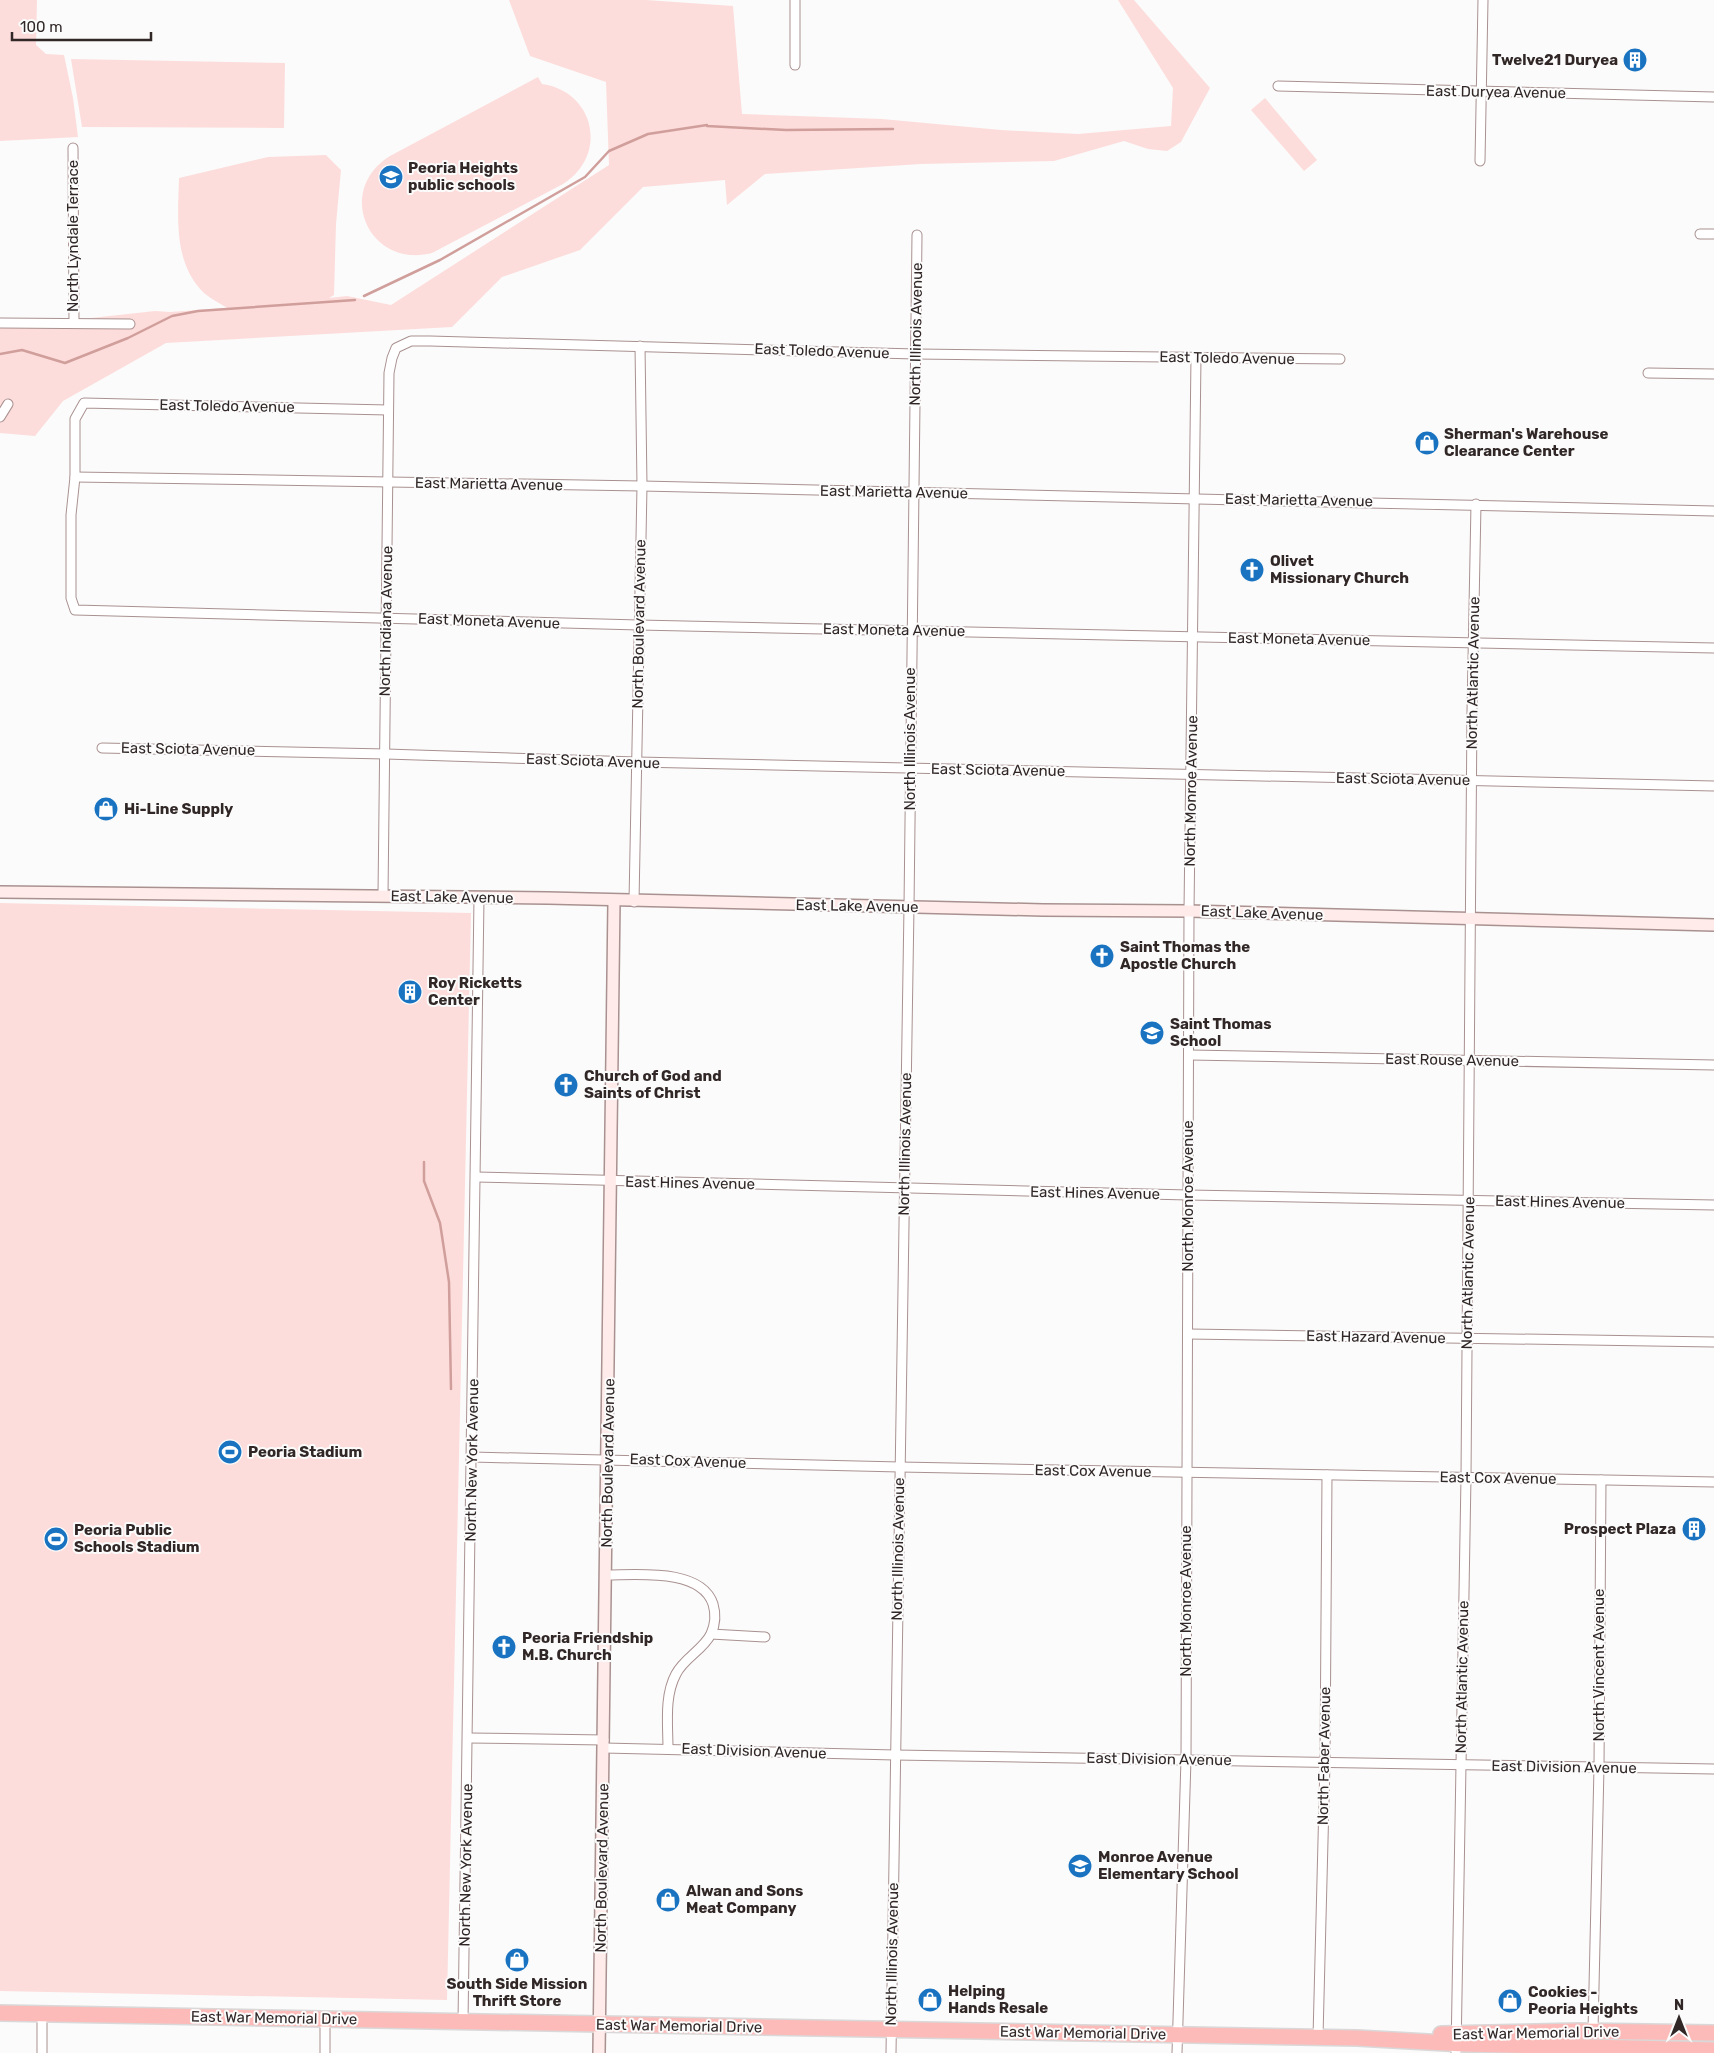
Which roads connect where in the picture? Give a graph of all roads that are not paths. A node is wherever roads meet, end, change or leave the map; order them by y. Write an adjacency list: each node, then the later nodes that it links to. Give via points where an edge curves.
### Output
1 (795, 0): 3 (street)
2 (1483, 0): 5 (street)
3 (795, 65)
4 (1278, 86): 5 (street, East Duryea Avenue)
5 (1482, 92): 6 (street, East Duryea Avenue); 8 (street)
6 (1714, 97)
7 (73, 148): 13 (street, North Lyndale Terrace)
8 (1480, 161)
9 (1700, 234): 10 (street)
10 (1714, 234)
11 (917, 235): 17 (street, North Illinois Avenue)
12 (0, 323): 13 (street)
13 (74, 323): 14 (street)
14 (130, 324)
15 (640, 346): 16 (street, East Toledo Avenue, via 412,341); 17 (street, East Toledo Avenue); 27 (street, North Boulevard Avenue)
16 (396, 348): 23 (street, North Indiana Avenue, via 389,373)
17 (916, 354): 18 (street, East Toledo Avenue); 28 (street, North Illinois Avenue)
18 (1196, 357): 19 (street, East Toledo Avenue); 29 (street, North Monroe Avenue)
19 (1340, 359)
20 (1648, 373): 21 (street)
21 (1714, 374)
22 (8, 404): 24 (street)
23 (388, 410): 25 (street, East Toledo Avenue, via 84,403 75,420); 26 (street, North Indiana Avenue)
24 (0, 417)
25 (75, 477): 26 (street, East Marietta Avenue); 32 (street, East Moneta Avenue, via 71,515 71,598 75,610)
26 (388, 482): 27 (street, East Marietta Avenue); 32 (street, North Indiana Avenue)
27 (642, 486): 28 (street, East Marietta Avenue); 33 (street, North Boulevard Avenue)
28 (913, 492): 29 (street, East Marietta Avenue); 34 (street, North Illinois Avenue)
29 (1195, 498): 30 (street, East Marietta Avenue); 35 (street, North Monroe Avenue)
30 (1476, 504): 31 (street, East Marietta Avenue); 36 (street, North Atlantic Avenue)
31 (1714, 511)
32 (386, 618): 33 (street, East Moneta Avenue); 39 (street, North Indiana Avenue)
33 (639, 625): 34 (street, East Moneta Avenue); 40 (street, North Boulevard Avenue)
34 (911, 630): 35 (street, East Moneta Avenue); 41 (street, North Illinois Avenue)
35 (1194, 637): 36 (street, East Moneta Avenue); 42 (street, North Monroe Avenue)
36 (1474, 644): 37 (street, East Moneta Avenue); 43 (street, North Atlantic Avenue)
37 (1714, 648)
38 (102, 748): 39 (street, East Sciota Avenue)
39 (386, 754): 40 (street, East Sciota Avenue); 46 (street, North Indiana Avenue)
40 (638, 762): 41 (street, East Sciota Avenue); 49 (street, North Boulevard Avenue)
41 (910, 768): 42 (street, East Sciota Avenue); 50 (street, North Illinois Avenue)
42 (1192, 774): 43 (street, East Sciota Avenue); 51 (street, North Monroe Avenue)
43 (1472, 781): 44 (street, East Sciota Avenue); 52 (street, North Atlantic Avenue)
44 (1714, 786)
45 (0, 892): 46 (street, East Lake Avenue)
46 (383, 895): 47 (street, East Lake Avenue)
47 (479, 898): 48 (street, East Lake Avenue); 57 (street, North New York Avenue)
48 (614, 901): 49 (street, East Lake Avenue); 58 (street, North Boulevard Avenue)
49 (634, 902): 50 (street, East Lake Avenue)
50 (909, 907): 51 (street, East Lake Avenue); 59 (street, North Illinois Avenue)
51 (1189, 912): 52 (street, East Lake Avenue); 54 (street, North Monroe Avenue)
52 (1470, 919): 53 (street, East Lake Avenue); 55 (street, North Atlantic Avenue)
53 (1714, 925)
54 (1190, 1055): 55 (street, East Rouse Avenue); 60 (street, North Monroe Avenue)
55 (1470, 1061): 56 (street, East Rouse Avenue); 61 (street, North Atlantic Avenue)
56 (1714, 1065)
57 (476, 1177): 58 (street, East Hines Avenue); 66 (street, North New York Avenue)
58 (611, 1182): 59 (street, East Hines Avenue); 67 (street, North Boulevard Avenue)
59 (904, 1188): 60 (street, East Hines Avenue); 68 (street, North Illinois Avenue)
60 (1188, 1195): 61 (street, East Hines Avenue); 63 (street, North Monroe Avenue)
61 (1469, 1200): 62 (street, East Hines Avenue); 64 (street, North Atlantic Avenue)
62 (1714, 1205)
63 (1188, 1334): 64 (street, East Hazard Avenue); 69 (street, North Monroe Avenue)
64 (1467, 1338): 65 (street, East Hazard Avenue); 71 (street, North Atlantic Avenue)
65 (1714, 1342)
66 (472, 1457): 67 (street, East Cox Avenue); 77 (street, North New York Avenue)
67 (608, 1459): 68 (street, East Cox Avenue); 74 (street, North Boulevard Avenue)
68 (900, 1467): 69 (street, East Cox Avenue); 80 (street, North Illinois Avenue)
69 (1186, 1472): 70 (street, East Cox Avenue); 81 (street, North Monroe Avenue)
70 (1327, 1476): 71 (street, East Cox Avenue); 82 (street, North Faber Avenue)
71 (1466, 1477): 72 (street, East Cox Avenue); 83 (street, North Atlantic Avenue)
72 (1601, 1480): 73 (street, East Cox Avenue); 84 (street, North Vincent Avenue)
73 (1714, 1482)
74 (607, 1575): 75 (street, via 666,1576 692,1581 712,1601 715,1620); 78 (street, North Boulevard Avenue)
75 (711, 1634): 76 (street); 79 (street, via 676,1674 669,1694)
76 (765, 1637)
77 (468, 1738): 78 (street, East Division Avenue); 89 (street, North New York Avenue)
78 (604, 1744): 79 (street, East Division Avenue); 90 (street, North Boulevard Avenue)
79 (668, 1749): 80 (street, East Division Avenue)
80 (895, 1755): 81 (street, East Division Avenue); 91 (street, North Illinois Avenue)
81 (1186, 1759): 82 (street, East Division Avenue); 94 (street, North Monroe Avenue)
82 (1324, 1762): 83 (street, East Division Avenue); 95 (street, North Faber Avenue)
83 (1460, 1766): 84 (street, East Division Avenue); 96 (street, North Atlantic Avenue)
84 (1598, 1767): 85 (street, East Division Avenue); 92 (street, North Vincent Avenue)
85 (1714, 1769)
86 (0, 2013): 87 (highway, East War Memorial Drive)
87 (42, 2014): 88 (highway, East War Memorial Drive); 99 (street)
88 (325, 2019): 89 (highway, East War Memorial Drive); 100 (street)
89 (464, 2022): 90 (highway, East War Memorial Drive)
90 (600, 2024): 91 (highway, East War Memorial Drive); 101 (street, North Boulevard Avenue)
91 (891, 2030): 94 (highway, East War Memorial Drive); 102 (street, North Illinois Avenue)
92 (1593, 2031): 93 (highway, East War Memorial Drive); 96 (highway, East War Memorial Drive)
93 (1714, 2033)
94 (1178, 2035): 95 (highway, East War Memorial Drive); 103 (street, North Monroe Avenue)
95 (1318, 2037): 96 (highway, East War Memorial Drive)
96 (1457, 2043): 97 (highway, East War Memorial Drive)
97 (1612, 2048): 98 (highway, East War Memorial Drive); 104 (highway)
98 (1714, 2050)
99 (42, 2053)
100 (325, 2053)
101 (600, 2053)
102 (891, 2053)
103 (1177, 2053)
104 (1690, 2053)

